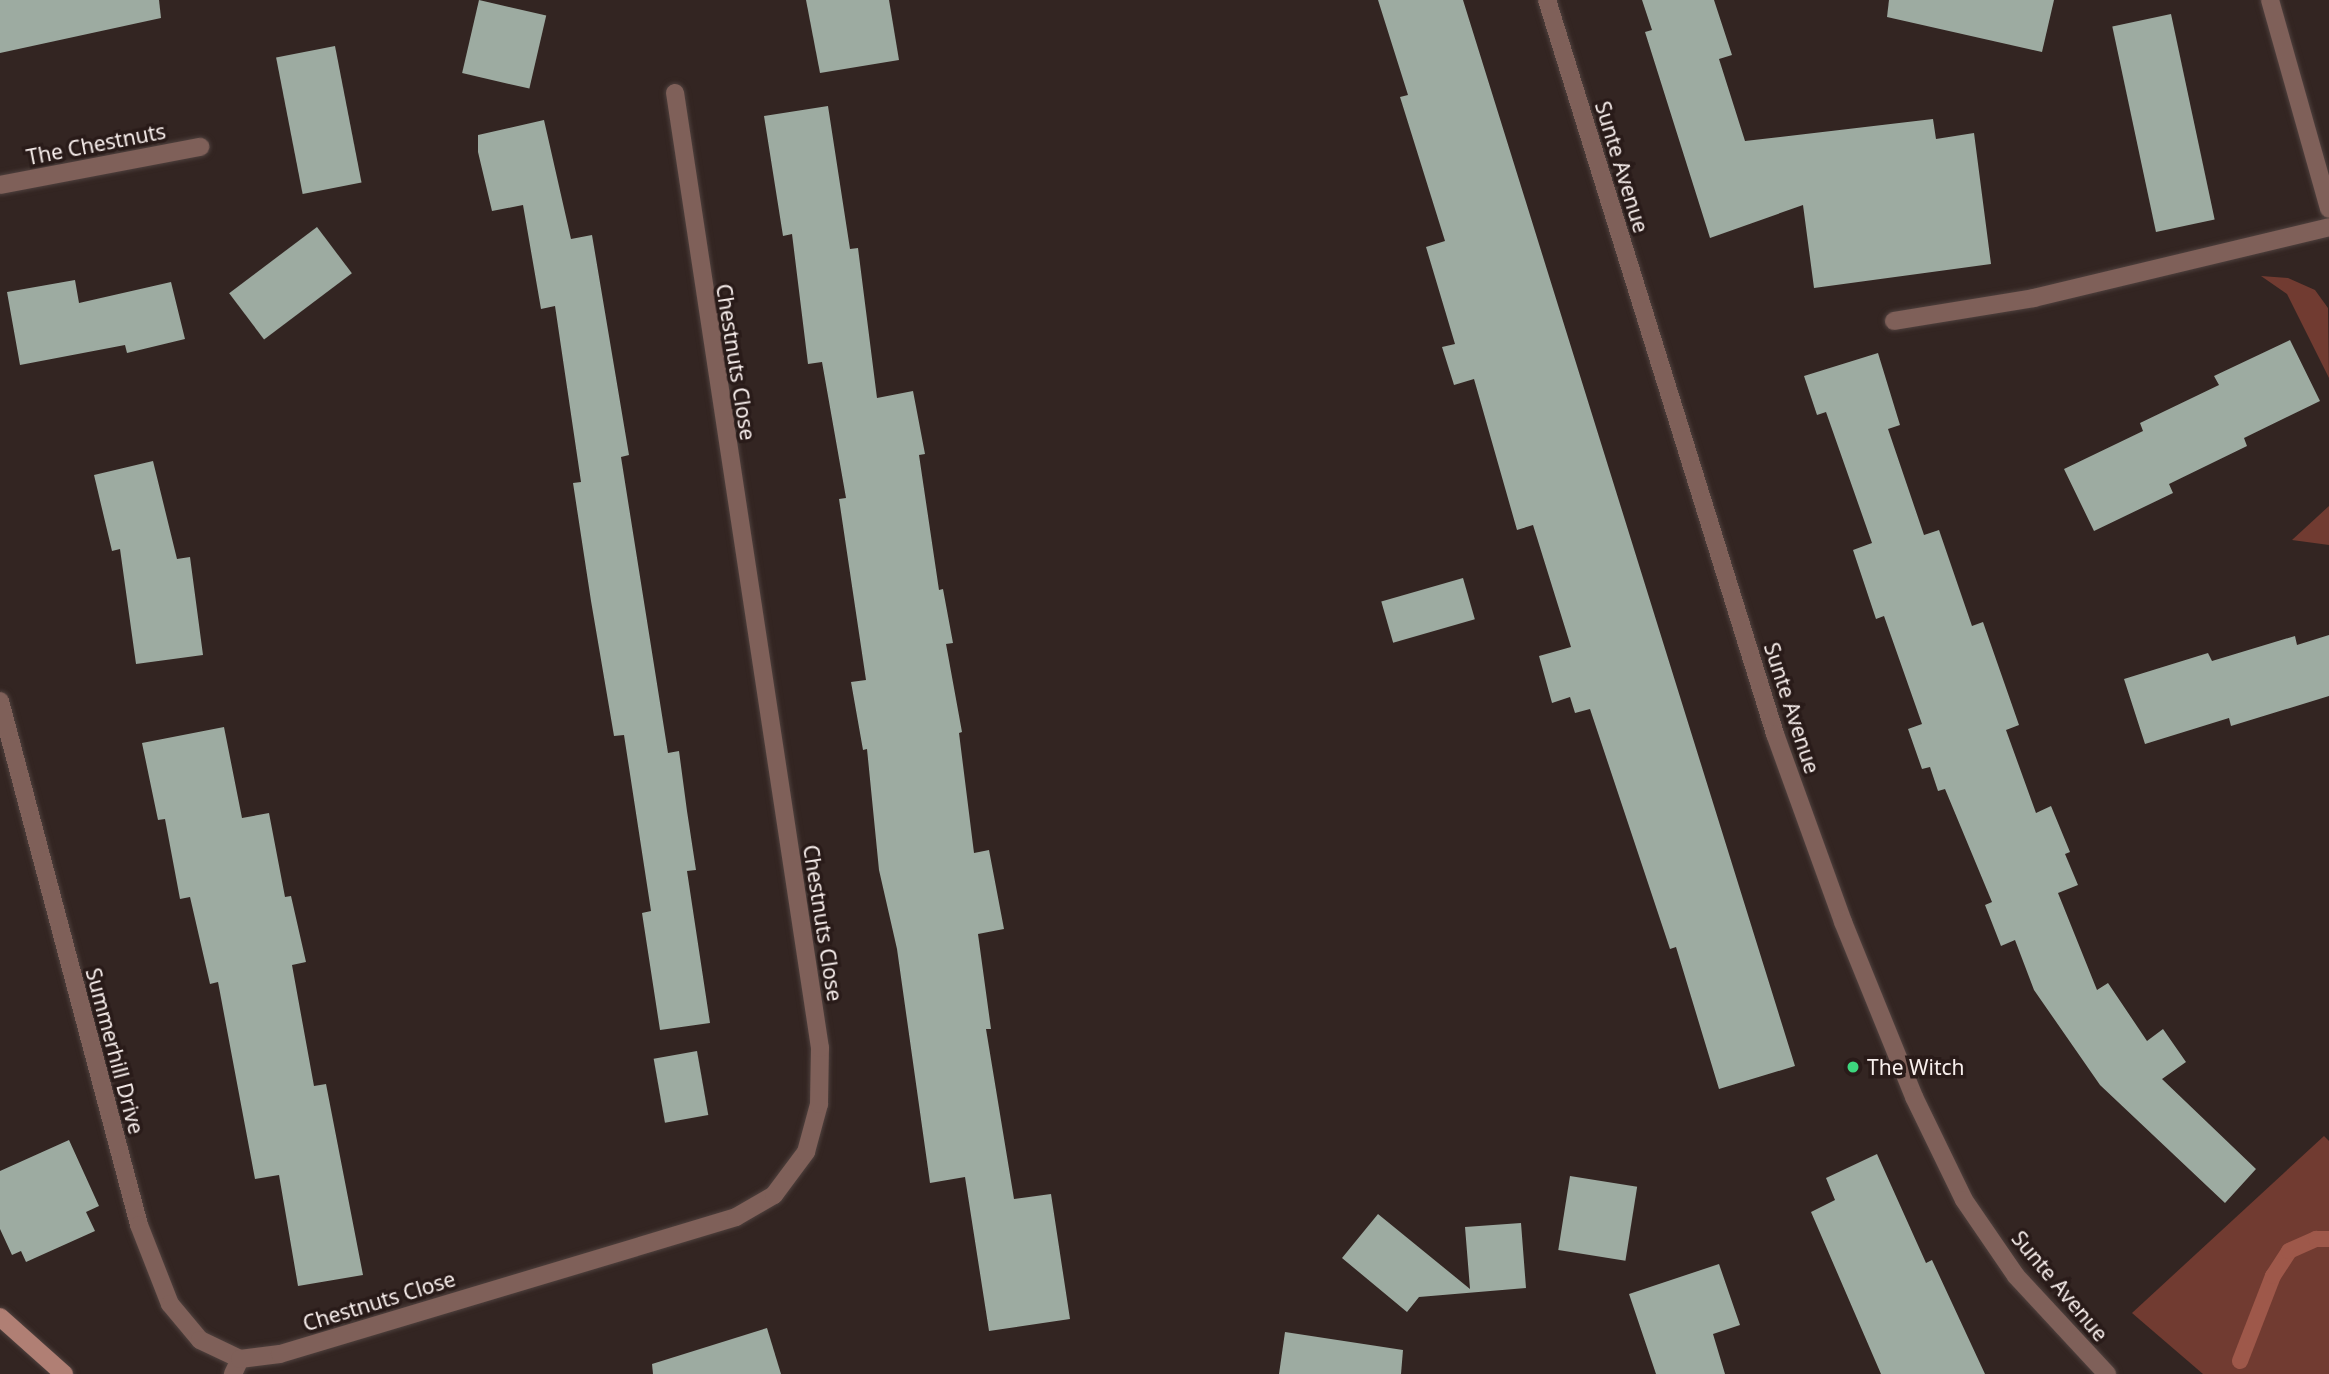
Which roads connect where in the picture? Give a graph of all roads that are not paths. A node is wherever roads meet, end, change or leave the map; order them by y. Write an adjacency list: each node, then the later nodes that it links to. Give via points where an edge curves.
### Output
1 (1547, 0): 13 (street, Sunte Avenue, via 1774,734 1909,1085 1964,1200 2017,1276)
2 (2270, 0): 6 (street)
3 (675, 93): 11 (street, Chestnuts Close, via 820,1048 819,1104 806,1152 774,1195 736,1217)
4 (200, 147): 5 (street, The Chestnuts)
5 (0, 186)
6 (2329, 209)
7 (2329, 227): 8 (street, via 2034,298)
8 (1894, 321)
9 (0, 701): 11 (street, Summerhill Drive, via 139,1225 170,1304 200,1340)
10 (0, 1317): 12 (main road)
11 (236, 1367)
12 (64, 1374)
13 (2107, 1374)

